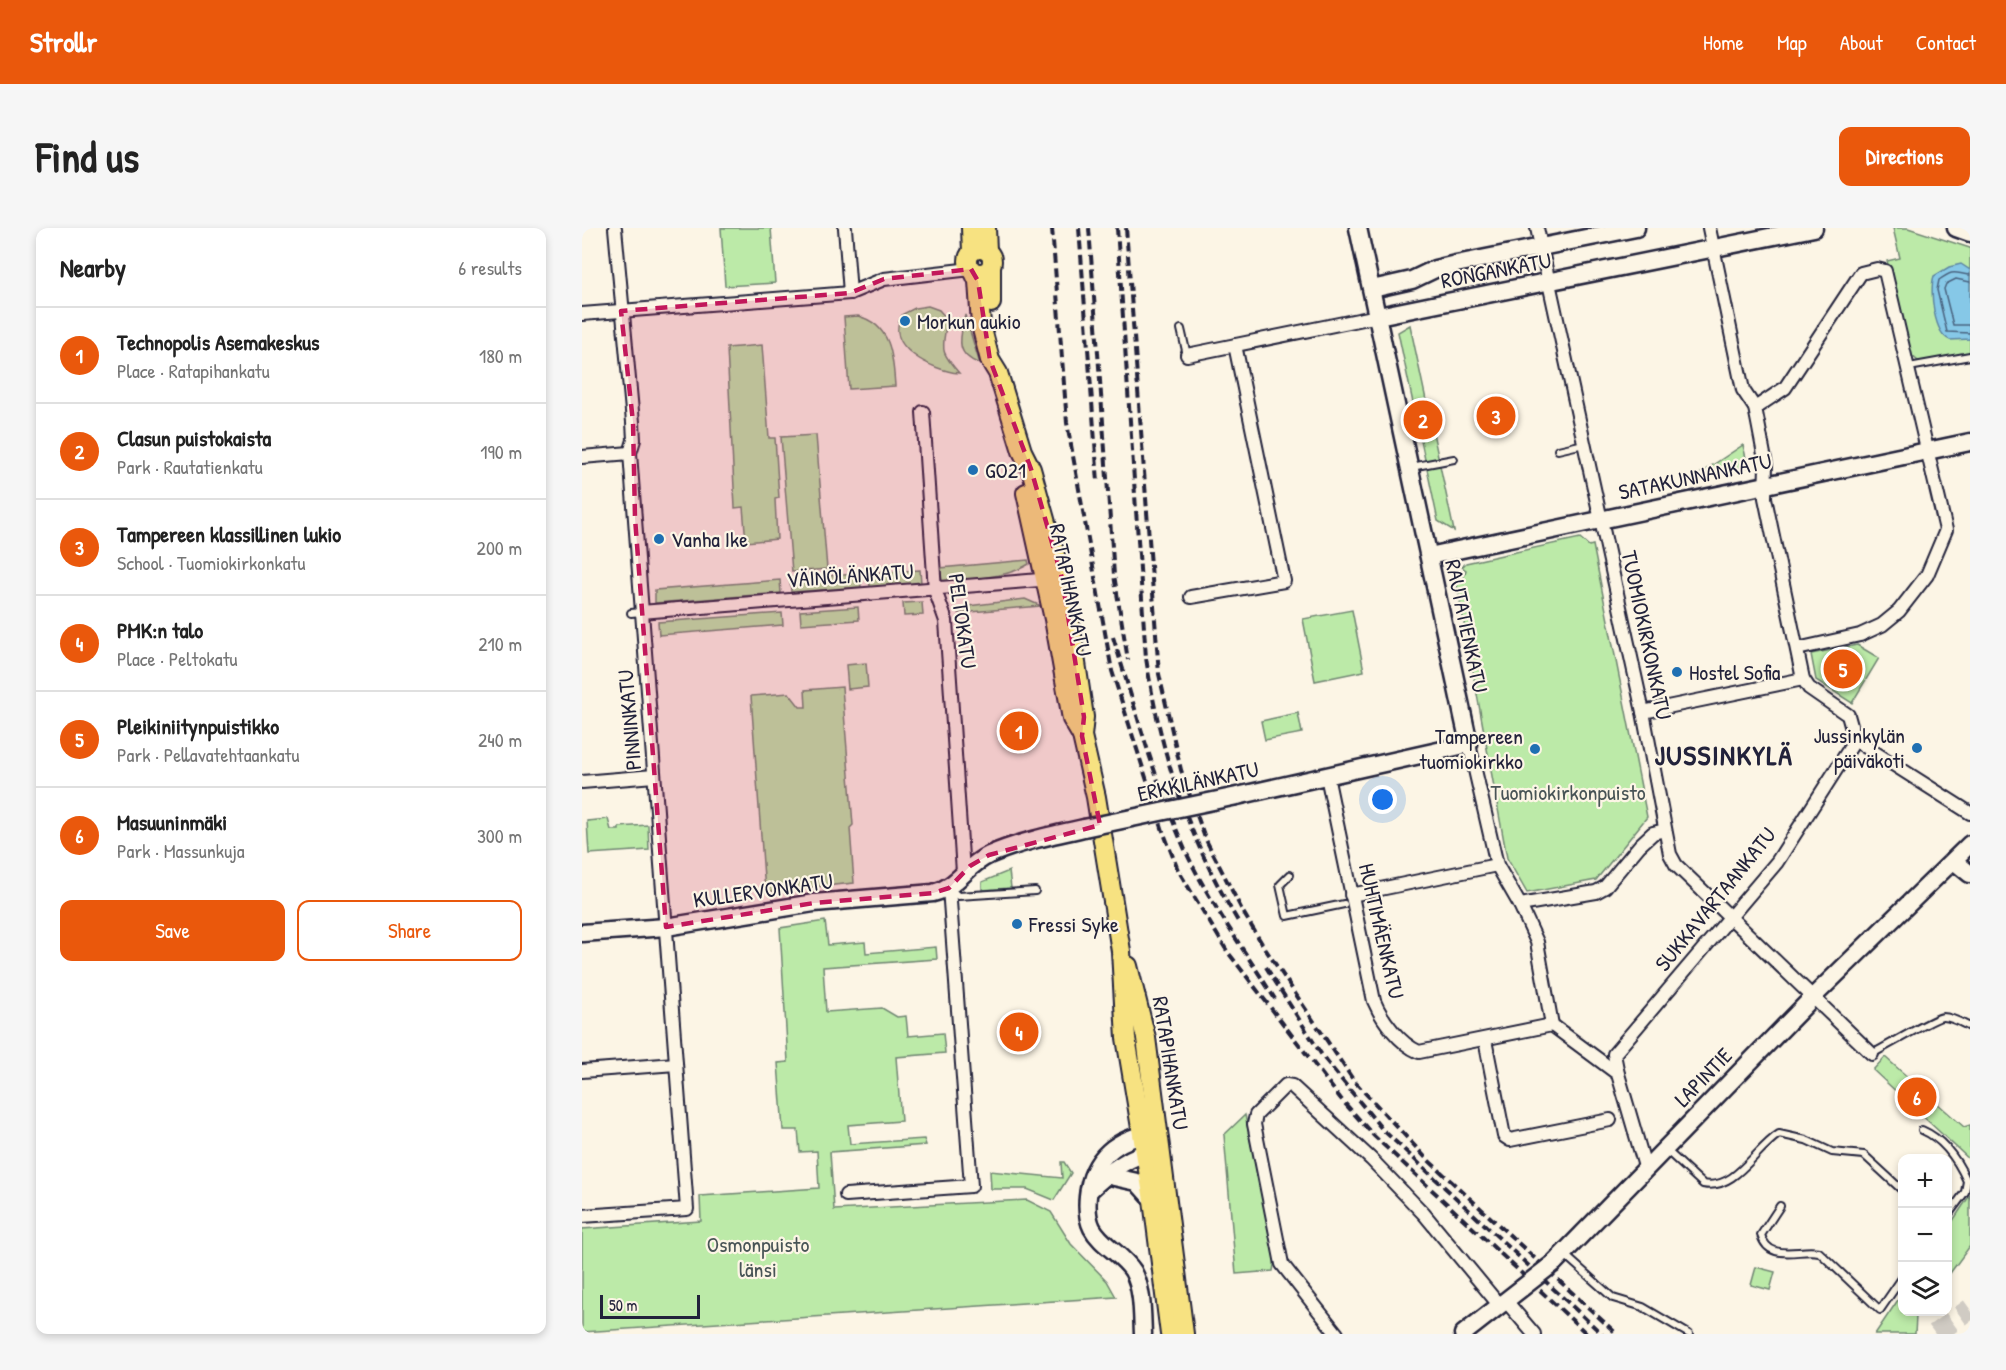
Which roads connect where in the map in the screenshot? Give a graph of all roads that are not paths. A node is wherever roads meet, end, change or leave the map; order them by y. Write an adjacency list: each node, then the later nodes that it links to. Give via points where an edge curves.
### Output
1 (615, 228): 18 (street, PINNINKATU)
2 (845, 228): 17 (street)
3 (971, 228): 14 (main road, RATAPIHANKATU)
4 (986, 228): 14 (main road, RATAPIHANKATU)
5 (1358, 228): 16 (main road, RAUTATIENKATU)
6 (1538, 228): 12 (street, TUOMIOKIRKONKATU)
7 (1636, 228): 12 (main road, RONGANKATU)
8 (1709, 228): 13 (street)
9 (1814, 228): 13 (main road, RONGANKATU)
10 (1956, 228): 11 (main road)
11 (1970, 233)
12 (1542, 247): 15 (street, TUOMIOKIRKONKATU); 16 (main road, RONGANKATU, via 1435,269 1412,280)
13 (1714, 249): 15 (main road, RONGANKATU); 26 (street, via 1743,390)
14 (977, 262): 17 (street, via 950,272 884,279); 39 (main road, RATAPIHANKATU, via 985,344 1034,478)
15 (1549, 283): 20 (main road, RONGANKATU); 29 (street, TUOMIOKIRKONKATU)
16 (1372, 289): 20 (main road, RAUTATIENKATU)
17 (850, 293): 18 (street)
18 (621, 311): 19 (street); 34 (street, PINNINKATU, via 634,440)
19 (582, 314)
20 (1378, 316): 22 (street, RONGANKATU); 35 (main road, RAUTATIENKATU)
21 (1181, 329): 23 (lane)
22 (1235, 345): 23 (street, RONGANKATU); 41 (street, via 1284,581)
23 (1187, 355)
24 (1970, 356): 25 (lane)
25 (1909, 367): 26 (street, via 1887,273 1881,269 1861,273 1785,388); 31 (street)
26 (1755, 408): 36 (street)
27 (923, 412): 40 (street, PELTOKATU)
28 (1970, 442): 31 (main road, SATAKUNNANKATU)
29 (1584, 444): 30 (lane); 37 (street, TUOMIOKIRKONKATU)
30 (1558, 450)
31 (1929, 451): 36 (main road, SATAKUNNANKATU); 43 (street, via 1946,530 1914,595 1882,625 1860,635)
32 (582, 457): 34 (street)
33 (1454, 459): 35 (lane)
34 (627, 464): 42 (street, PINNINKATU)
35 (1409, 468): 38 (main road, RAUTATIENKATU)
36 (1766, 485): 37 (main road, SATAKUNNANKATU); 43 (street, via 1765,498)
37 (1600, 519): 38 (main road, SATAKUNNANKATU); 45 (street, TUOMIOKIRKONKATU)
38 (1429, 556): 47 (main road, RAUTATIENKATU)
39 (1053, 579): 40 (street, VÄINÖLÄNKATU); 76 (main road, RATAPIHANKATU, via 1084,717 1082,736 1096,797 1120,951 1131,974 1146,1038)
40 (935, 590): 42 (street, VÄINÖLÄNKATU); 56 (street, PELTOKATU, via 946,621)
41 (1191, 597)
42 (636, 613): 48 (street, PINNINKATU)
43 (1797, 649): 44 (street)
44 (1803, 679): 45 (street); 46 (street, via 1809,688 1848,715)
45 (1643, 712): 52 (street, TUOMIOKIRKONKATU)
46 (1855, 740): 51 (street); 63 (street, SUKKAVARTAANKATU, via 1777,862)
47 (1469, 744): 49 (main road, ERKKILÄNKATU); 55 (street, RAUTATIENKATU)
48 (654, 776): 50 (street); 64 (street, PINNINKATU)
49 (1327, 776): 56 (main road, ERKKILÄNKATU, bridge, via 1030,841 989,855); 61 (street, HUHTIMÄENKATU)
50 (582, 782)
51 (1970, 813)
52 (1665, 830): 62 (street, via 1653,833 1596,892); 63 (street, TUOMIOKIRKONKATU, via 1676,865)
53 (1969, 848): 54 (main road, LAPINTIE)
54 (1954, 861): 57 (main road); 66 (main road, LAPINTIE)
55 (1497, 865): 61 (street); 62 (street, RAUTATIENKATU)
56 (963, 872): 59 (main road, ERKKILÄNKATU)
57 (1970, 874)
58 (1290, 875): 61 (lane, via 1280,885 1287,916)
59 (950, 888): 60 (lane, via 958,896); 64 (main road, KULLERVONKATU, via 922,895 813,903); 82 (street, via 972,1186)
60 (1035, 891)
61 (1347, 899): 69 (street, HUHTIMÄENKATU, via 1374,1001 1408,1047 1419,1052)
62 (1520, 905): 67 (street, RAUTATIENKATU, via 1540,954)
63 (1730, 917): 66 (street, TUOMIOKIRKONKATU); 73 (street, SUKKAVARTAANKATU, via 1614,1054)
64 (666, 927): 65 (main road, KULLERVONKATU); 71 (street, PINNINKATU)
65 (582, 933)
66 (1814, 996): 70 (street, TUOMIOKIRKONKATU); 77 (main road, LAPINTIE)
67 (1552, 1025): 69 (street, HUHTIMÄENKATU); 73 (street)
68 (1970, 1027): 70 (lane, via 1935,1018)
69 (1485, 1040): 74 (street, via 1504,1136 1510,1140)
70 (1872, 1054)
71 (676, 1064): 72 (street); 86 (street, PINNINKATU, via 687,1209)
72 (582, 1071)
73 (1618, 1074): 78 (street)
74 (1610, 1120)
75 (1922, 1130): 85 (lane, via 1950,1152 1967,1181 1965,1192)
76 (1150, 1142): 79 (main road); 81 (main road, via 1106,1153 1096,1166); 83 (main road); 92 (main road)
77 (1665, 1149): 78 (main road, LAPINTIE); 80 (lane, via 1703,1184 1711,1186 1734,1175 1779,1134 1806,1140 1832,1152 1864,1155)
78 (1646, 1170): 87 (main road, LAPINTIE)
79 (1105, 1175): 81 (main road); 83 (main road, via 1137,1182)
80 (1898, 1186)
81 (1089, 1191): 90 (main road, via 1087,1205 1092,1229 1125,1263 1138,1283)
82 (846, 1195)
83 (1153, 1200): 91 (main road)
84 (1779, 1206): 88 (lane, via 1761,1235 1772,1250 1784,1254 1819,1252 1880,1310)
85 (1952, 1209)
86 (582, 1216)
87 (1559, 1258): 89 (main road, LAPINTIE, bridge); 96 (lane, via 1613,1298 1643,1307)
88 (1898, 1284)
89 (1503, 1304): 93 (street, via 1371,1159 1292,1086 1286,1085 1256,1115 1254,1124 1282,1264); 94 (main road, LAPINTIE); 95 (street)
90 (1143, 1334)
91 (1170, 1334)
92 (1184, 1334)
93 (1337, 1334)
94 (1463, 1334)
95 (1534, 1334)
96 (1689, 1334)

